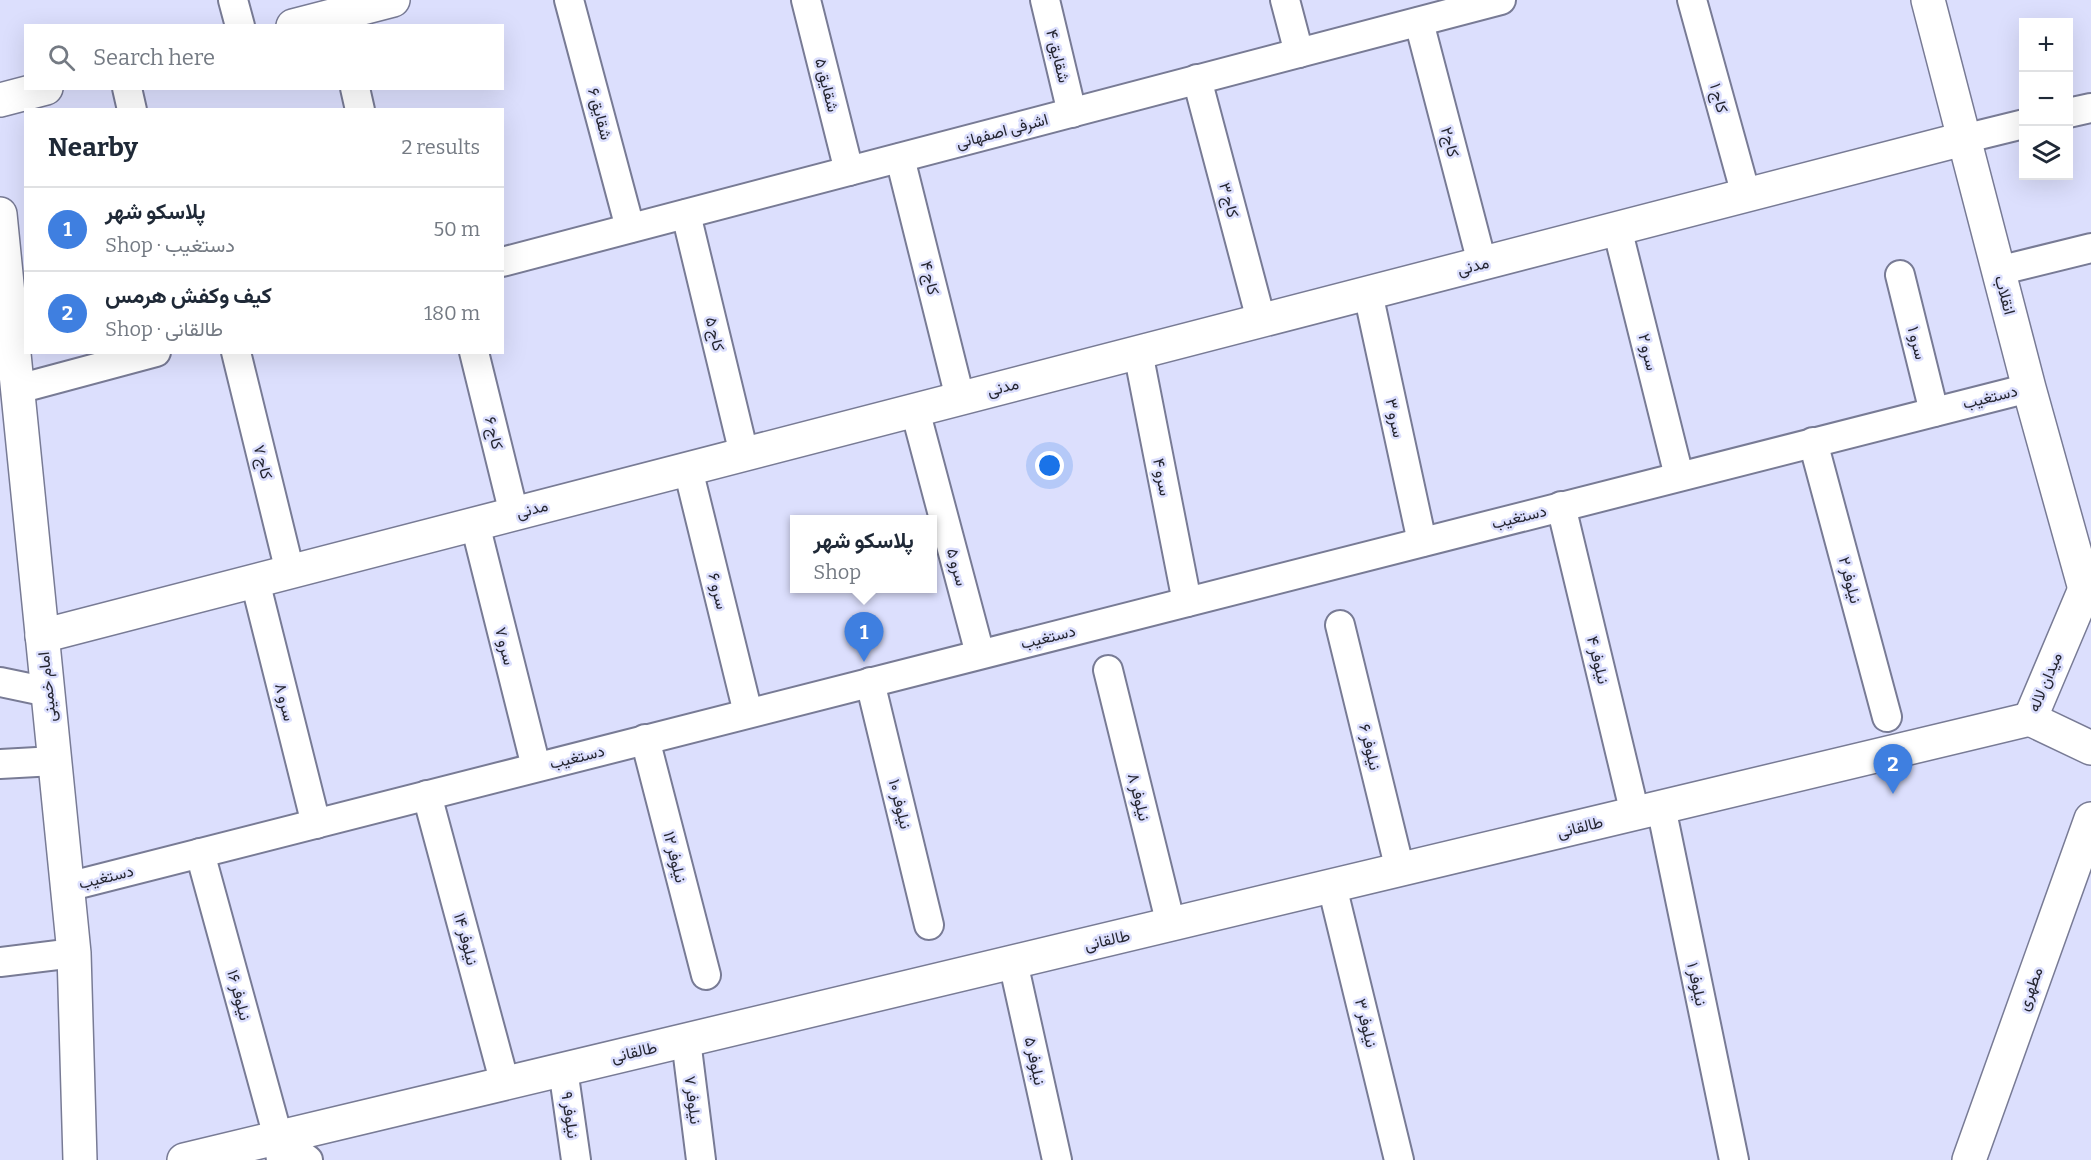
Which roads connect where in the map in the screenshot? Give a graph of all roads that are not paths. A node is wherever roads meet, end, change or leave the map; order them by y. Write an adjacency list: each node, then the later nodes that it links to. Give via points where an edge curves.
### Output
1 (233, 0): 12 (street)
2 (393, 0): 10 (street)
3 (569, 0): 31 (street, شقایق ۶)
4 (806, 0): 28 (street, شقایق ۵)
5 (1045, 0): 23 (street, شقایق ۴)
6 (1285, 0): 14 (street)
7 (1500, 0): 11 (street, اشرفی اصفهانی)
8 (1692, 0): 29 (street, کاج ۱)
9 (1928, 0): 26 (street, انقلاب)
10 (338, 20): 13 (street)
11 (1419, 22): 14 (street, اشرفی اصفهانی); 36 (street, کاج۲)
12 (239, 24)
13 (308, 24)
14 (1299, 53): 15 (street, اشرفی اصفهانی)
15 (1197, 79): 23 (street, اشرفی اصفهانی); 40 (street, کاج ۳)
16 (38, 90): 19 (street)
17 (127, 90): 20 (street)
18 (355, 90): 21 (street)
19 (0, 100)
20 (132, 108)
21 (360, 108)
22 (2091, 108): 24 (street)
23 (1072, 112): 27 (street, اشرفی اصفهانی)
24 (2073, 112)
25 (2019, 125): 26 (street)
26 (1963, 139): 29 (street, مدنی); 37 (street, انقلاب)
27 (900, 158): 28 (street, اشرفی اصفهانی); 47 (street, کاج ۴)
28 (849, 171): 30 (street, اشرفی اصفهانی)
29 (1746, 195): 32 (street, مدنی)
30 (686, 214): 31 (street, اشرفی اصفهانی); 51 (street, کاج ۵)
31 (630, 228): 35 (street, اشرفی اصفهانی)
32 (1617, 228): 36 (street, مدنی); 53 (street, سرو ۲)
33 (1, 230): 46 (street, امام خمینی)
34 (2091, 248): 37 (street)
35 (504, 261)
36 (1482, 263): 39 (street, مدنی)
37 (1998, 271): 45 (street, انقلاب)
38 (1900, 275): 49 (street, سرو ۱)
39 (1368, 293): 40 (street, مدنی); 57 (street, سرو ۳)
40 (1261, 320): 41 (street, مدنی)
41 (1138, 352): 47 (street, مدنی); 61 (street, سرو ۴)
42 (149, 354): 46 (street)
43 (236, 354): 58 (street, کاج ۷)
44 (474, 354): 55 (street, کاج ۶)
45 (2029, 387): 49 (street, دستغیب); 60 (street, انقلاب)
46 (18, 389): 63 (street, امام خمینی)
47 (960, 398): 48 (street, مدنی)
48 (915, 410): 51 (street, مدنی); 64 (street, سرو ۵)
49 (1934, 412): 50 (street, دستغیب)
50 (1813, 442): 53 (street, دستغیب); 70 (street, نیلوفر ۲)
51 (744, 454): 52 (street, مدنی)
52 (688, 469): 55 (street, مدنی); 69 (street, سرو ۶)
53 (1679, 476): 54 (street, دستغیب)
54 (1561, 506): 57 (street, دستغیب); 78 (street, نیلوفر ۴)
55 (514, 514): 56 (street, مدنی)
56 (475, 524): 58 (street, مدنی); 76 (street, سرو ۷)
57 (1422, 542): 61 (street, دستغیب)
58 (290, 572): 59 (street, مدنی)
59 (255, 581): 63 (street, مدنی); 80 (street, سرو ۸)
60 (2088, 589): 71 (street, میدان لاله)
61 (1187, 602): 64 (street, دستغیب)
62 (1340, 625): 82 (street, نیلوفر ۶)
63 (42, 636): 68 (street, امام خمینی)
64 (980, 654): 67 (street, دستغیب)
65 (1108, 670): 86 (street, نیلوفر ۸)
66 (0, 682): 68 (street)
67 (870, 682): 69 (street, دستغیب); 85 (street, نیلوفر ۱۰)
68 (48, 692): 74 (street, امام خمینی)
69 (748, 713): 72 (street, دستغیب)
70 (1887, 717)
71 (2030, 719): 73 (street, میدان لاله); 78 (street, طالقانی)
72 (645, 740): 76 (street, دستغیب); 90 (street, نیلوفر ۱۲)
73 (2091, 748)
74 (55, 761): 75 (street); 83 (street, امام خمینی)
75 (0, 764)
76 (536, 767): 77 (street, دستغیب)
77 (427, 795): 80 (street, دستغیب); 93 (street, نیلوفر ۱۴)
78 (1648, 810): 82 (street, طالقانی); 102 (street, نیلوفر ۱)
79 (2091, 819): 103 (street, مطهری)
80 (316, 824): 81 (street, دستغیب)
81 (200, 853): 83 (street, دستغیب); 94 (street, نیلوفر ۱۶)
82 (1400, 870): 84 (street, طالقانی)
83 (67, 886): 87 (street, امام خمینی)
84 (1332, 886): 86 (street, طالقانی); 101 (street, نیلوفر ۳)
85 (929, 925)
86 (1171, 925): 89 (street, طالقانی)
87 (74, 953): 88 (street); 95 (street, امام خمینی)
88 (0, 962)
89 (1013, 962): 91 (street, طالقانی); 100 (street, نیلوفر ۵)
90 (706, 975)
91 (686, 1040): 92 (street, طالقانی); 99 (street, نیلوفر ۷)
92 (563, 1069): 93 (street, طالقانی); 98 (street, نیلوفر ۹)
93 (505, 1084): 94 (street, طالقانی)
94 (280, 1149): 96 (street, طالقانی); 97 (street)
95 (80, 1160)
96 (184, 1160)
97 (308, 1160)
98 (576, 1160)
99 (701, 1160)
100 (1057, 1160)
101 (1399, 1160)
102 (1734, 1160)
103 (1969, 1160)

